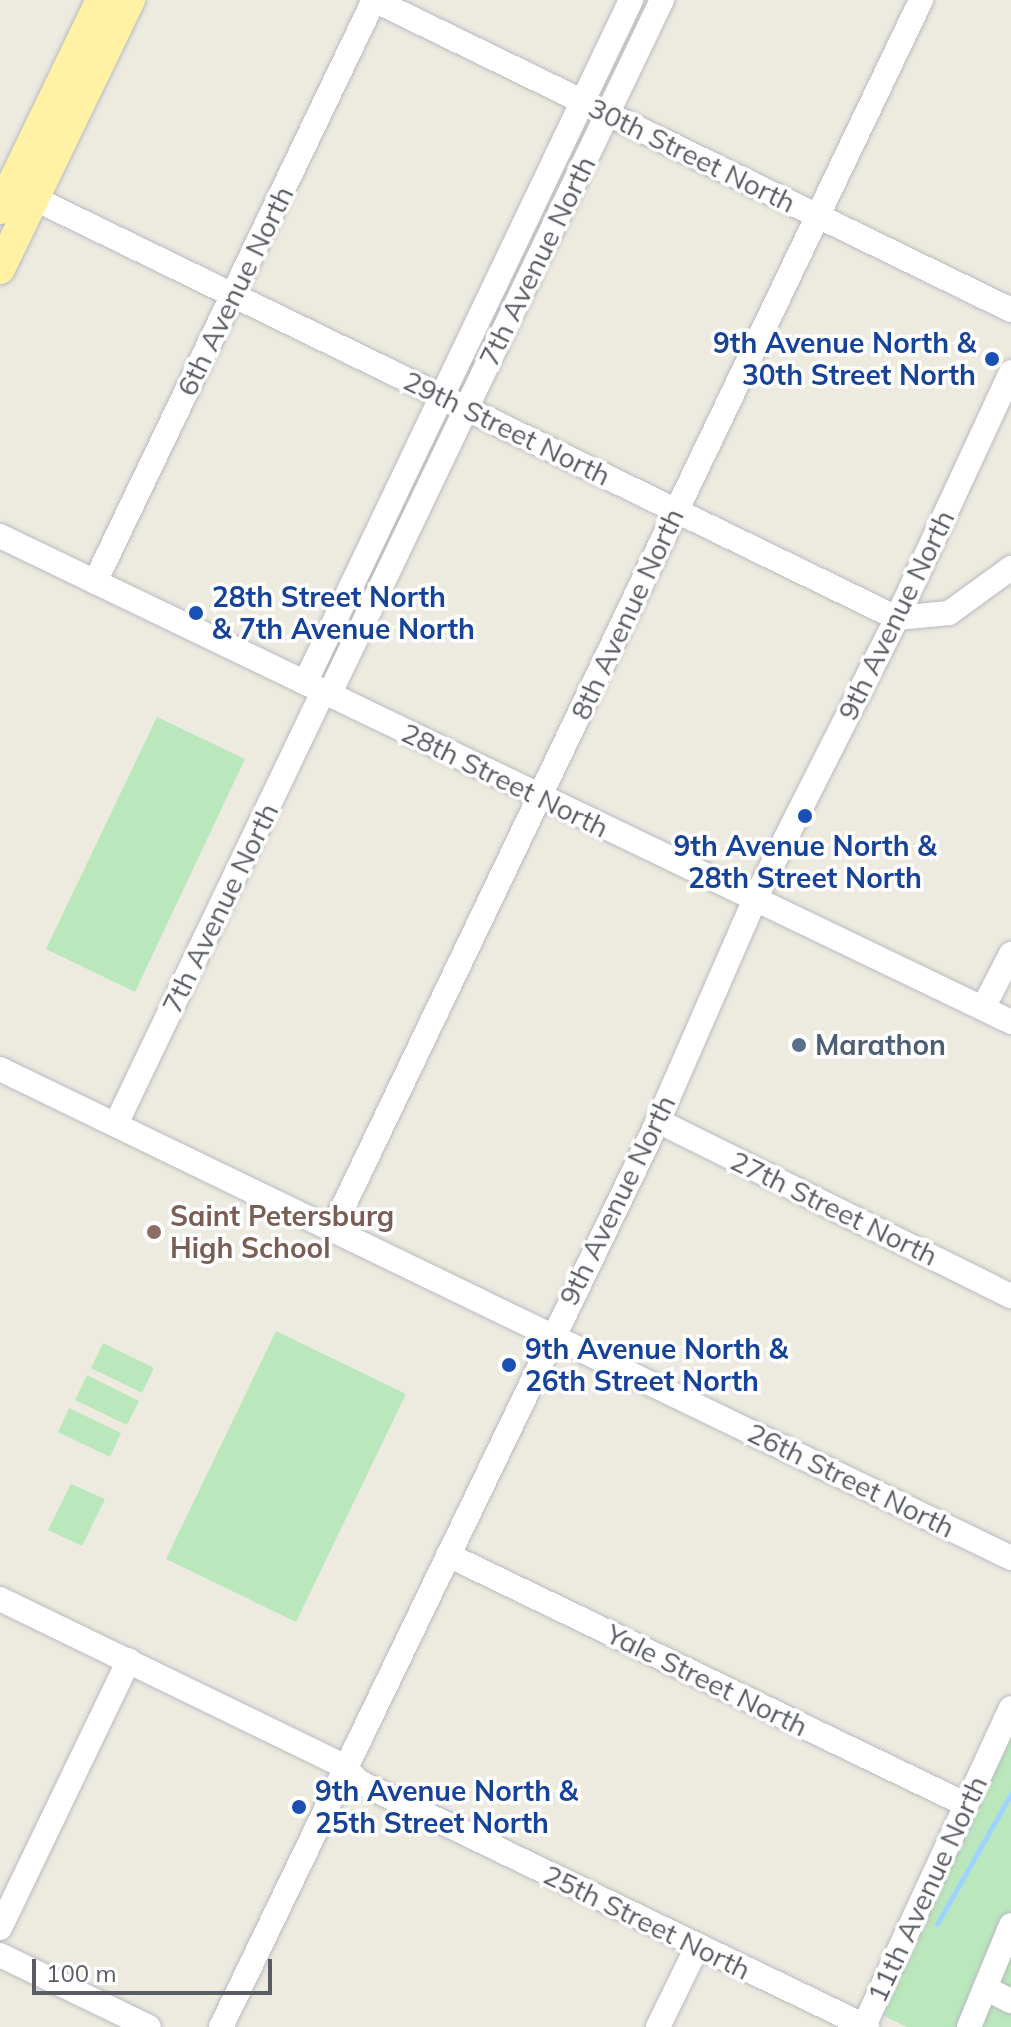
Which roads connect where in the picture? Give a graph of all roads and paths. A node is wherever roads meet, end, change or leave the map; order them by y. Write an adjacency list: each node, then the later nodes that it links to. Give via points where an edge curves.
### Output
1 (101, 0): 9 (main road)
2 (130, 0): 9 (main road)
3 (374, 0): 7 (street, 30th Street North); 12 (street, 6th Avenue North)
4 (631, 0): 7 (street, 7th Avenue North)
5 (662, 0): 8 (street, 7th Avenue North)
6 (921, 0): 10 (street, 8th Avenue North)
7 (582, 103): 8 (street, 30th Street North); 15 (street, 7th Avenue North)
8 (607, 115): 10 (street, 30th Street North); 16 (street, 7th Avenue North)
9 (11, 194): 11 (main road); 12 (street, 29th Street North)
10 (818, 215): 13 (street, 30th Street North); 17 (street, 8th Avenue North)
11 (0, 269)
12 (233, 295): 15 (street, 29th Street North); 20 (street, 6th Avenue North)
13 (1011, 310)
14 (1011, 372): 21 (street, 9th Avenue North)
15 (441, 396): 16 (street, 29th Street North); 22 (street, 7th Avenue North)
16 (467, 408): 17 (street, 29th Street North); 22 (street, 7th Avenue North)
17 (677, 511): 21 (street, 29th Street North); 23 (street, 8th Avenue North)
18 (0, 536): 20 (street, 28th Street North)
19 (1011, 568): 21 (street, via 949,613)
20 (95, 582): 22 (street, 28th Street North)
21 (897, 618): 24 (street, 9th Avenue North)
22 (319, 690): 23 (street, 28th Street North); 30 (street, 7th Avenue North)
23 (541, 796): 24 (street, 28th Street North); 31 (street, 8th Avenue North)
24 (754, 901): 26 (street, 28th Street North); 29 (street, 9th Avenue North)
25 (1011, 954): 26 (street)
26 (983, 1008): 27 (street, 28th Street North)
27 (1011, 1022)
28 (0, 1069): 30 (street, 26th Street North)
29 (658, 1121): 32 (street, 27th Street North); 33 (street, 9th Avenue North)
30 (116, 1124): 31 (street, 26th Street North)
31 (333, 1228): 33 (street, 26th Street North)
32 (1011, 1296)
33 (552, 1334): 34 (street, 9th Avenue North); 35 (street, 26th Street North)
34 (448, 1555): 39 (street, 9th Avenue North); 40 (street, Yale Street North)
35 (1011, 1558)
36 (0, 1599): 37 (street, 25th Street North)
37 (129, 1660): 39 (street, 25th Street North); 42 (street)
38 (1011, 1708): 40 (street, 11th Avenue North)
39 (344, 1766): 43 (street, 25th Street North, via 359,1782); 49 (street, 9th Avenue North)
40 (965, 1804): 47 (street, 11th Avenue North)
41 (1011, 1925): 45 (street)
42 (0, 1928)
43 (697, 1947): 47 (street, 25th Street North); 50 (street)
44 (0, 1955): 48 (street)
45 (985, 1988): 46 (street); 51 (street)
46 (1011, 2001)
47 (865, 2026)
48 (149, 2027)
49 (221, 2027)
50 (658, 2027)
51 (969, 2027)

